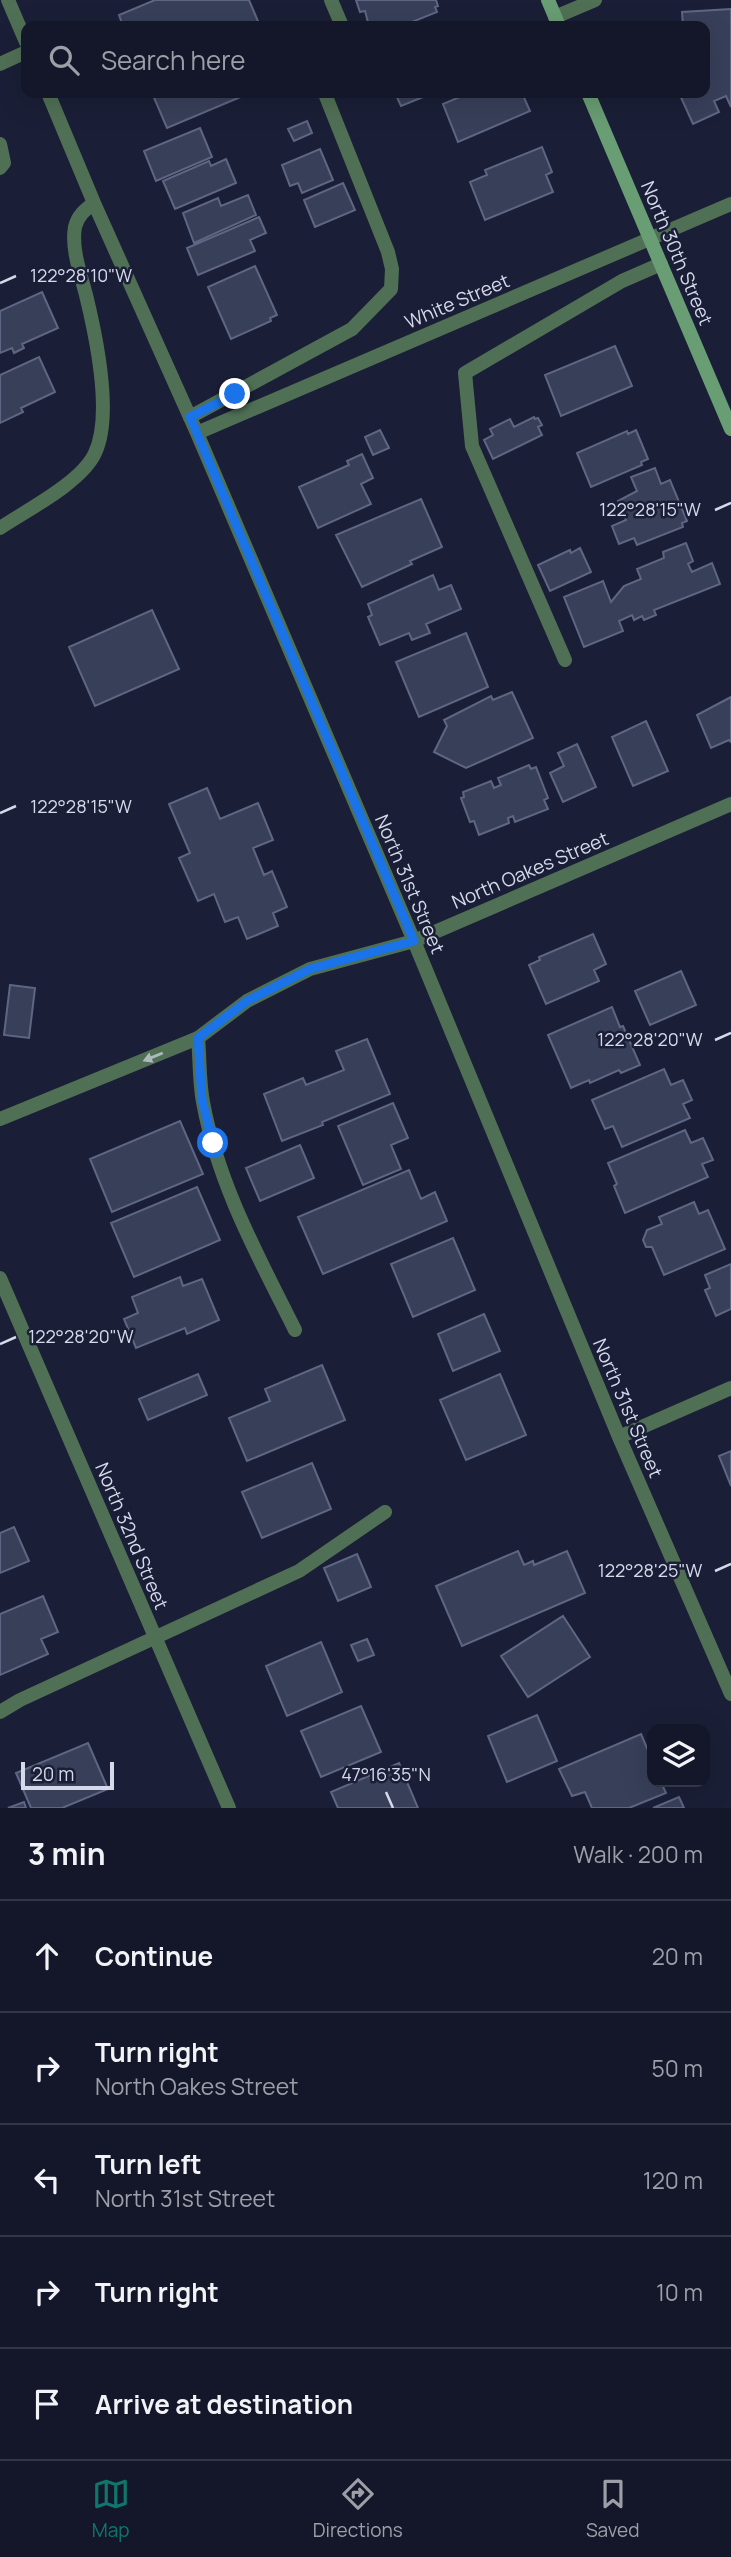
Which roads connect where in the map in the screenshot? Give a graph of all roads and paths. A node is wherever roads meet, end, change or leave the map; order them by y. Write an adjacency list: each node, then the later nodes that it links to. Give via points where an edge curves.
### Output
1 (8, 0): 8 (street)
2 (331, 0): 5 (street)
3 (548, 0): 6 (main road)
4 (595, 0): 7 (street)
5 (340, 21)
6 (557, 21)
7 (559, 21)
8 (21, 30)
9 (21, 54): 10 (street)
10 (0, 64)
11 (50, 98): 16 (street, North 31st Street)
12 (327, 98): 20 (street, via 388,252 391,289 352,329)
13 (590, 98): 18 (main road, North 30th Street)
14 (0, 144): 15 (street, via 4,163)
15 (0, 168)
16 (94, 203): 20 (street, North 31st Street); 23 (street, via 80,214 75,229 103,392 102,431 81,474)
17 (731, 204): 18 (street, White Street)
18 (650, 238): 19 (main road, North 30th Street); 22 (street, White Street)
19 (661, 264): 21 (main road, North 30th Street); 24 (street, via 622,281 465,373 472,446)
20 (190, 417): 22 (street, North 31st Street)
21 (731, 429)
22 (197, 433): 26 (street, North 31st Street)
23 (0, 528)
24 (565, 660)
25 (731, 804): 26 (street, North Oakes Street)
26 (414, 941): 27 (street, North Oakes Street, via 310,969 247,1001); 32 (street, North 31st Street)
27 (198, 1038): 28 (street, North Oakes Street, one-way to 28); 30 (street, via 202,1100 230,1198)
28 (0, 1119)
29 (0, 1278): 34 (street, North 32nd Street)
30 (295, 1330)
31 (731, 1388): 32 (street)
32 (619, 1437): 35 (street, North 31st Street)
33 (385, 1512): 34 (street, via 299,1571)
34 (156, 1639): 36 (street); 37 (street, North 32nd Street)
35 (731, 1693)
36 (0, 1712)
37 (229, 1808)

